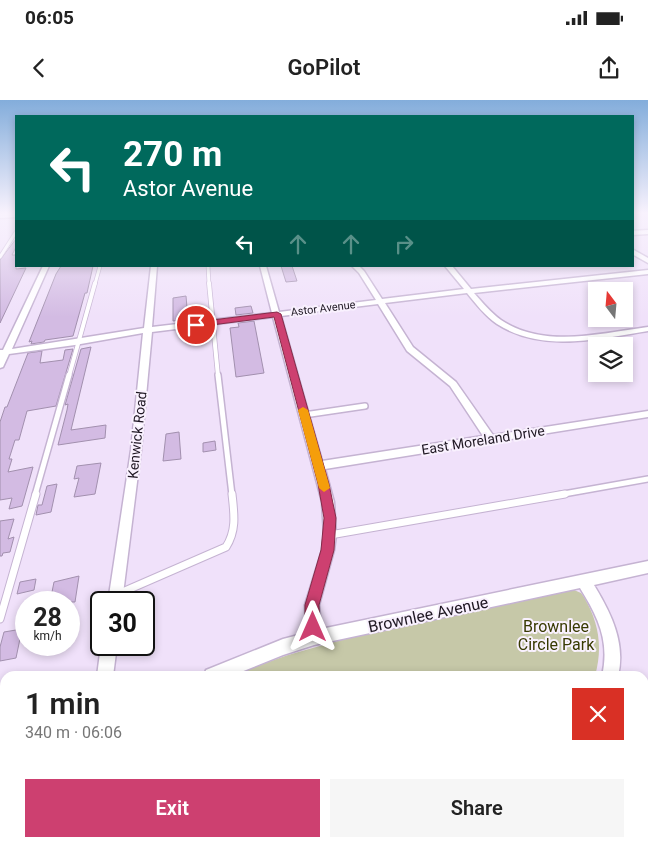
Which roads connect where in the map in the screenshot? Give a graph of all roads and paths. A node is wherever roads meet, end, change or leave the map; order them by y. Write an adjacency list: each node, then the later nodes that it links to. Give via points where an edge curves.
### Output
1 (634, 252): 2 (street)
2 (648, 260)
3 (46, 267): 18 (street)
4 (100, 267): 17 (lane)
5 (154, 267): 16 (street, Kenwick Road)
6 (208, 267): 14 (lane)
7 (263, 267): 13 (street)
8 (356, 267): 12 (street)
9 (449, 267): 11 (street)
10 (648, 272): 11 (street, Astor Avenue)
11 (470, 291): 12 (street, Astor Avenue); 15 (street, via 498,321 532,336 565,339)
12 (379, 301): 13 (street, Astor Avenue); 23 (street, via 410,349 453,384)
13 (277, 314): 14 (street, Astor Avenue); 22 (street)
14 (212, 323): 16 (street, Astor Avenue); 30 (lane, via 235,524 232,538 226,547)
15 (648, 329)
16 (147, 331): 17 (street, Astor Avenue); 29 (street, Kenwick Road, via 136,450)
17 (78, 342): 18 (street, Astor Avenue); 31 (lane)
18 (3, 352): 19 (street)
19 (0, 365)
20 (365, 406): 22 (lane)
21 (648, 414): 23 (street, East Moreland Drive)
22 (304, 415): 24 (street)
23 (490, 438): 24 (street, East Moreland Drive)
24 (319, 466): 26 (street, via 328,502)
25 (648, 479): 26 (lane)
26 (330, 536): 32 (street, via 312,605)
27 (648, 567): 28 (street, Brownlee Avenue)
28 (583, 580): 32 (street, Brownlee Avenue); 36 (street, via 604,618 613,647)
29 (117, 591)
30 (133, 591)
31 (0, 619)
32 (314, 638): 35 (street, Brownlee Avenue)
33 (108, 656): 34 (street)
34 (106, 671)
35 (224, 671)
36 (611, 671)

